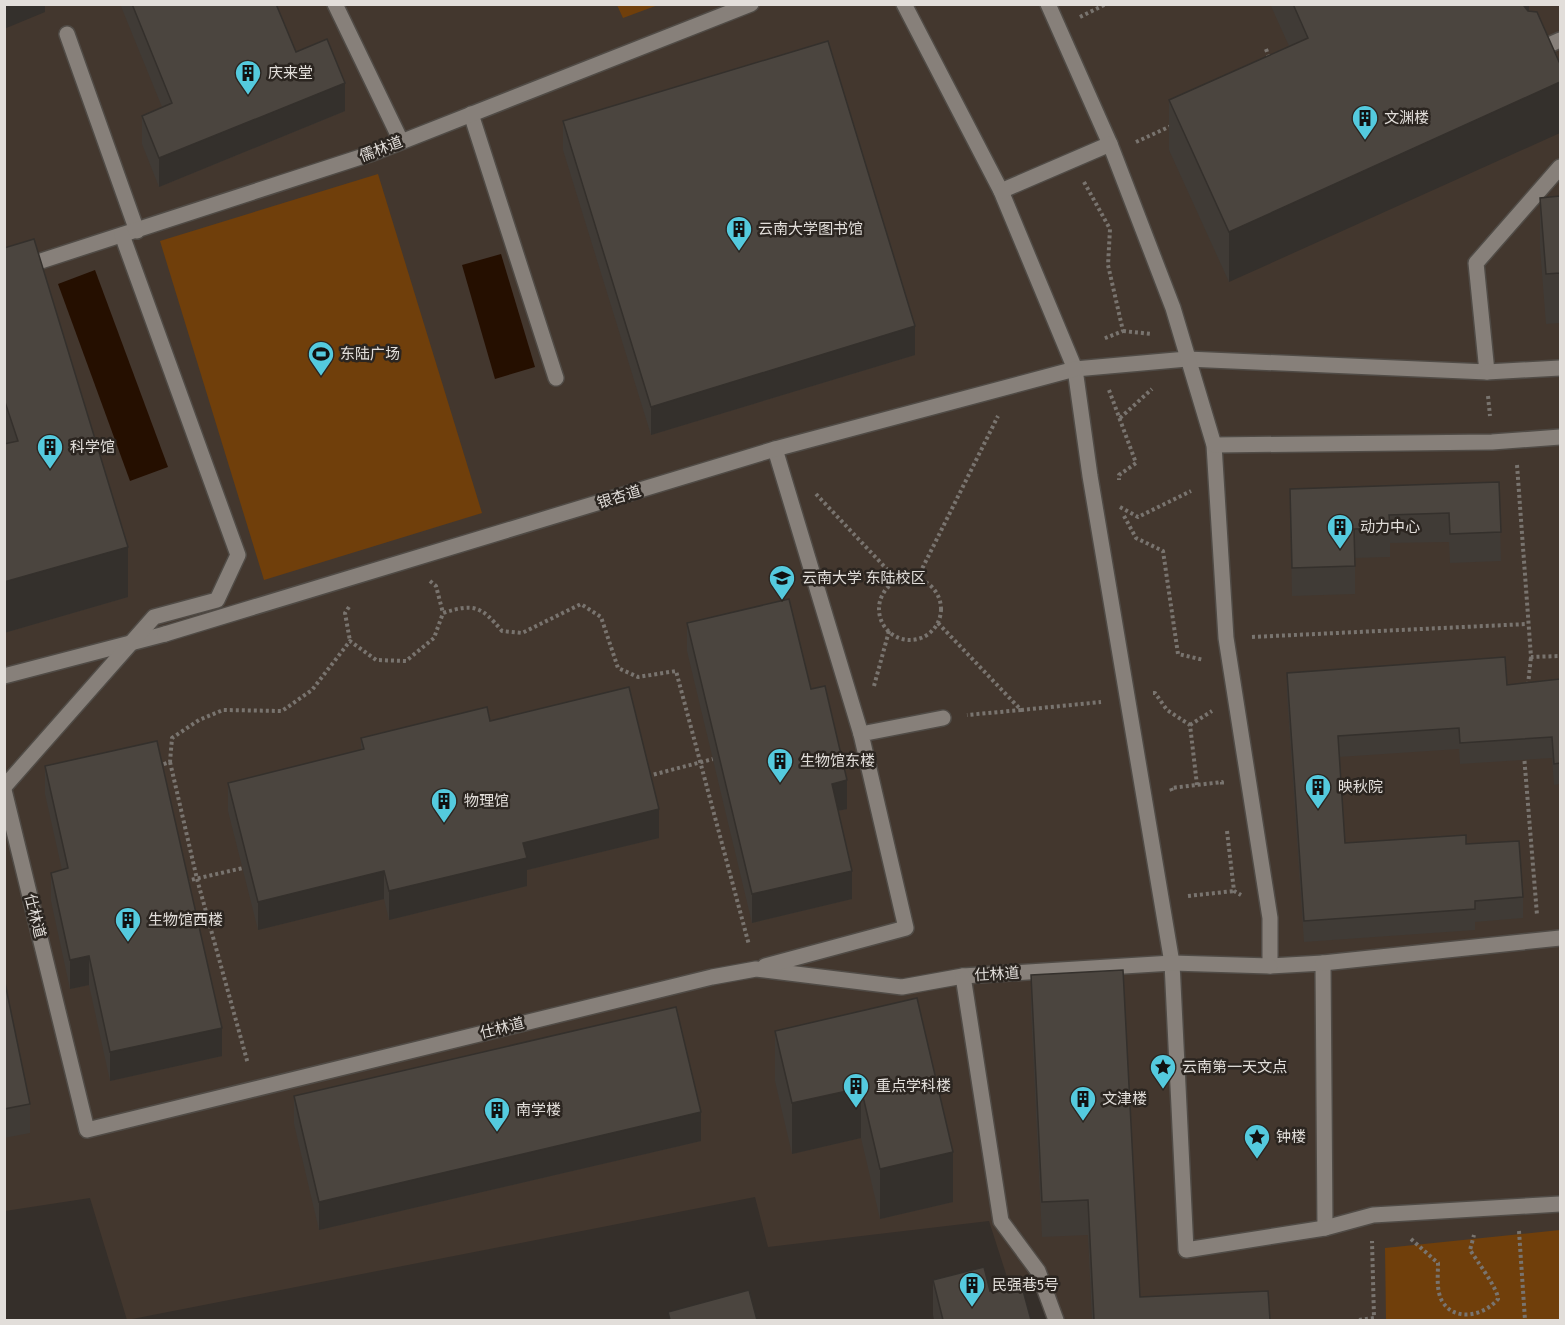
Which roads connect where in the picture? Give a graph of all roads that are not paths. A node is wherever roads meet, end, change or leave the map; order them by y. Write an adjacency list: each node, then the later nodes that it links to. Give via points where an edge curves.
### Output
1 (335, 4): 9 (street)
2 (751, 4): 8 (street, 儒林道)
3 (904, 4): 12 (street)
4 (1048, 4): 10 (street)
5 (67, 34): 13 (street)
6 (1560, 40): 7 (street)
7 (1533, 53)
8 (471, 114): 9 (street, 儒林道); 19 (street)
9 (401, 141): 13 (street, 儒林道)
10 (1112, 148): 12 (street); 15 (street, via 1173,308)
11 (1560, 166): 18 (street, via 1476,263)
12 (1000, 191): 17 (street)
13 (130, 233): 14 (street, 儒林道); 23 (street, via 238,555 217,600 154,617)
14 (4, 273)
15 (1187, 359): 17 (street); 18 (street); 21 (street)
16 (1560, 368): 18 (street)
17 (1075, 369): 22 (street, 银杏道); 29 (street)
18 (1486, 372)
19 (556, 378)
20 (1560, 437): 21 (street, via 1492,442)
21 (1214, 445): 31 (street, via 1226,638 1270,918)
22 (775, 449): 23 (street, 银杏道); 26 (street)
23 (134, 643): 24 (street, 银杏道); 27 (street)
24 (4, 676)
25 (943, 718): 26 (street)
26 (861, 734): 32 (street, via 906,928)
27 (4, 788): 32 (street, 仕林道, via 87,1130)
28 (1560, 938): 30 (street, 仕林道)
29 (1172, 963): 31 (street, 仕林道); 33 (street, 仕林道); 35 (street, via 1186,1250)
30 (1323, 963): 31 (street, 仕林道); 35 (street)
31 (1270, 966)
32 (756, 969): 33 (street, 仕林道, via 902,987)
33 (963, 976): 36 (street, via 1001,1221 1038,1271)
34 (1560, 1204): 35 (street)
35 (1325, 1228)
36 (1056, 1320)

